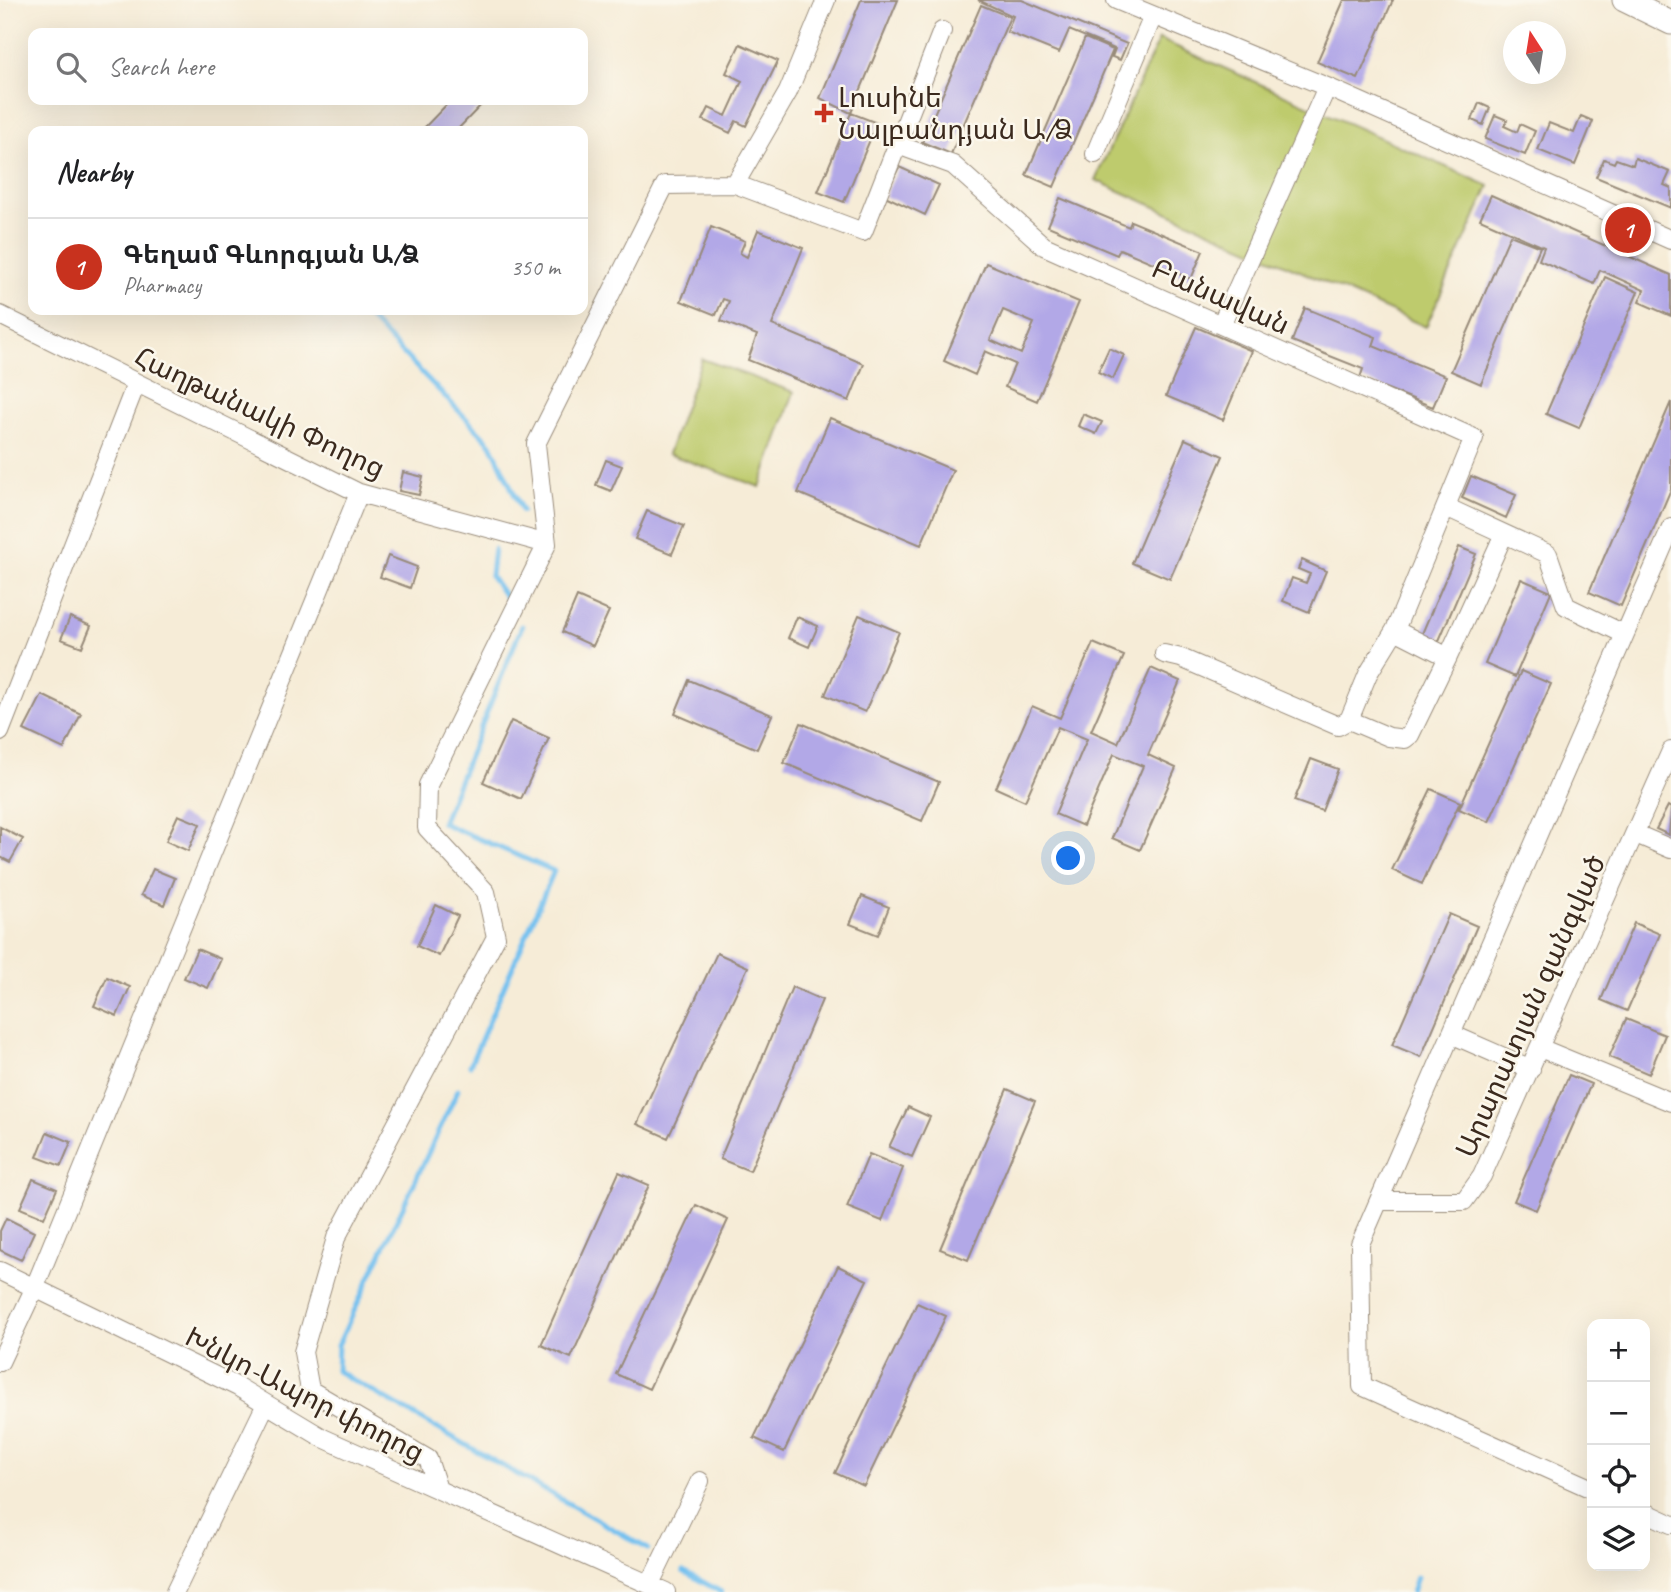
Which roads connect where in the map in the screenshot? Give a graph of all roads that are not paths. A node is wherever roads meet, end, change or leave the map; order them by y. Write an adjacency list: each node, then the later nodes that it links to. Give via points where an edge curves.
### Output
1 (826, 0): 10 (street, via 788,92)
2 (1116, 0): 4 (street)
3 (1624, 0): 5 (main road)
4 (1153, 16): 7 (street); 9 (street)
5 (1671, 23)
6 (942, 31): 8 (street)
7 (1327, 87): 11 (street); 13 (street)
8 (898, 145): 10 (street, via 863,232); 13 (street, Բանավան, via 953,165 1044,246)
9 (1095, 154)
10 (735, 184): 19 (street, via 665,185 536,444)
11 (1671, 240)
12 (0, 316): 14 (street, Հաղթանակի Փողոց)
13 (1221, 325): 16 (street, Բանավան, via 1474,438)
14 (135, 384): 15 (street, Հաղթանակի Փողոց); 25 (street)
15 (359, 493): 19 (street, Հաղթանակի Փողոց); 35 (street)
16 (1446, 507): 18 (street); 20 (street)
17 (1671, 528): 21 (street)
18 (1504, 534): 21 (street, via 1548,554 1566,606); 23 (street)
19 (547, 544): 40 (street, via 428,785 427,828 486,892 496,937 336,1238 303,1352 310,1390 428,1459)
20 (1395, 630): 23 (street); 24 (street, via 1368,674)
21 (1624, 634): 29 (street)
22 (1164, 654): 24 (street, via 1338,726)
23 (1448, 657): 24 (street, via 1431,699 1405,739)
24 (1349, 720)
25 (0, 732)
26 (1671, 751): 27 (street, Արարատյան զանգված)
27 (1636, 834): 28 (street); 30 (street, Արարատյան զանգված)
28 (1671, 849)
29 (1451, 1034): 31 (street); 33 (street)
30 (1540, 1048): 31 (street, Արարատյան զանգված); 32 (street)
31 (1531, 1069): 33 (street, Արարատյան զանգված, via 1482,1176 1464,1201)
32 (1671, 1102)
33 (1379, 1201): 39 (street, via 1360,1244 1362,1385)
34 (0, 1271): 35 (street, Խնկո-Ապոր փողոց)
35 (34, 1289): 36 (street); 37 (street, Խնկո-Ապոր փողոց, via 238,1387)
36 (0, 1362)
37 (265, 1406): 40 (street, Խնկո-Ապոր փողոց, via 323,1438); 44 (street)
38 (700, 1481): 43 (street)
39 (1587, 1487)
40 (438, 1489): 43 (street, Խնկո-Ապոր փողոց)
41 (1650, 1514): 42 (street)
42 (1671, 1524)
43 (658, 1588)
44 (175, 1592)

